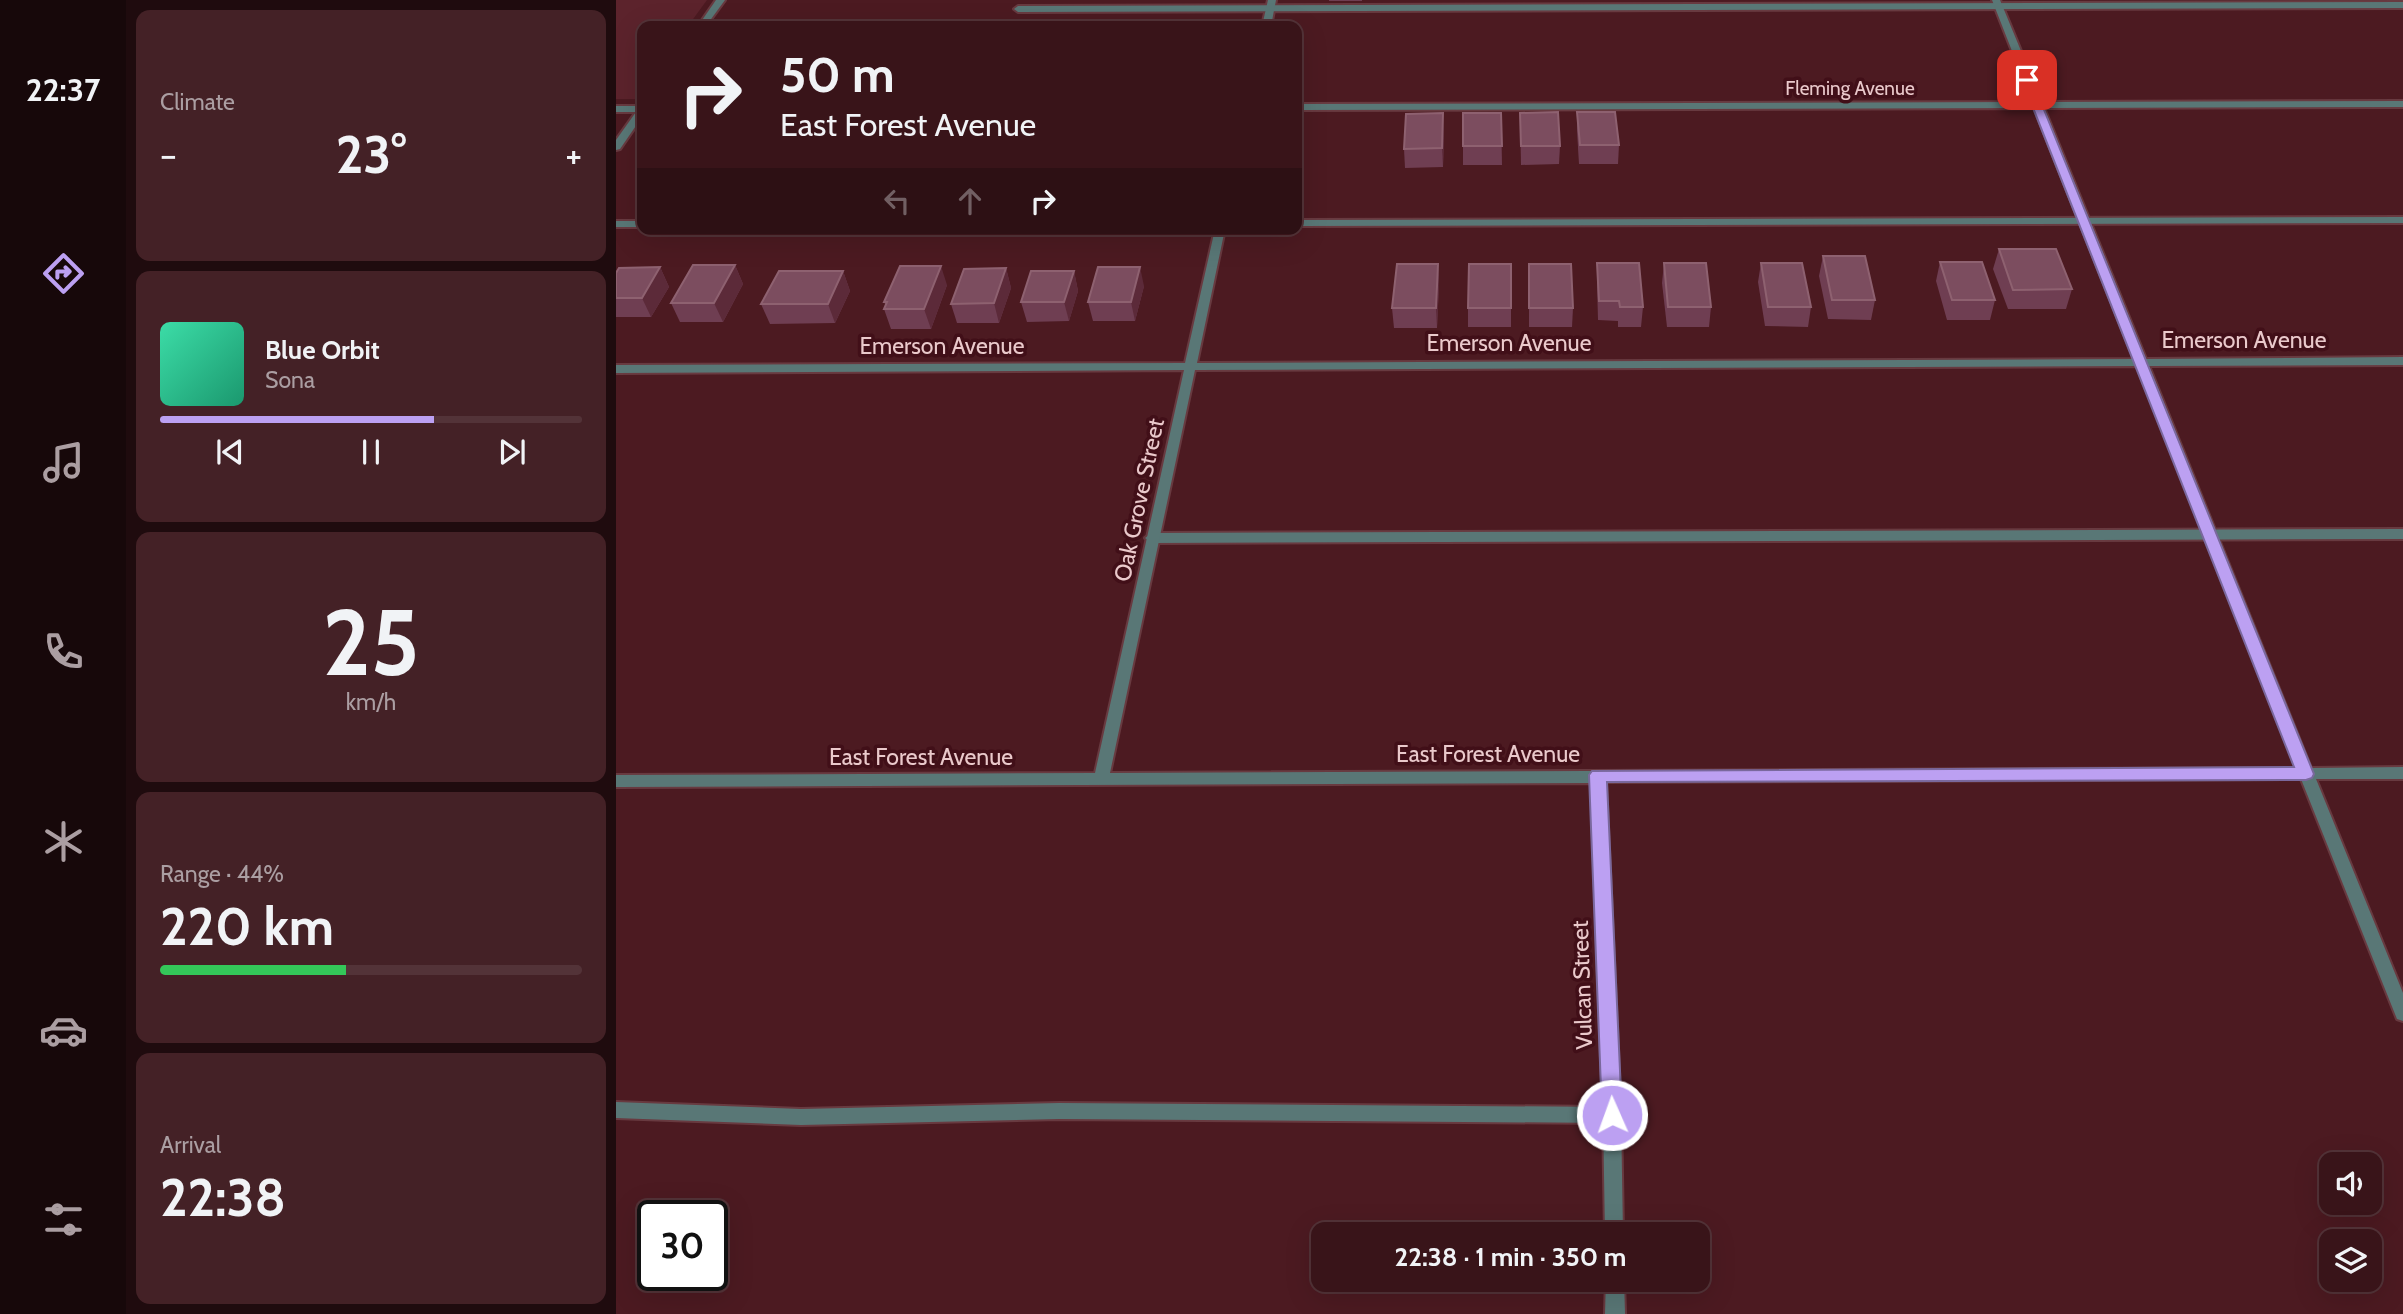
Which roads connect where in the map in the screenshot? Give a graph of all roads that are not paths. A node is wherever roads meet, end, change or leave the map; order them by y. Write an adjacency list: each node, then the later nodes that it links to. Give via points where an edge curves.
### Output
1 (721, 0): 6 (street)
2 (1997, 3): 3 (street); 4 (street); 7 (street)
3 (1271, 4): 5 (street)
4 (2403, 5)
5 (1018, 9)
6 (706, 21)
7 (2037, 104): 8 (street, Fleming Avenue); 9 (street, Fleming Avenue); 15 (street)
8 (2403, 104)
9 (1302, 107)
10 (616, 109): 11 (street)
11 (637, 110)
12 (637, 117): 13 (street)
13 (616, 147)
14 (2403, 220): 15 (street)
15 (2084, 221): 16 (street); 21 (street)
16 (1302, 223)
17 (616, 224): 18 (street)
18 (637, 224)
19 (1219, 235): 22 (street, Oak Grove Street)
20 (2403, 360): 21 (street, Emerson Avenue)
21 (2141, 361): 22 (street, Emerson Avenue); 25 (street)
22 (1189, 365): 23 (street, Emerson Avenue); 26 (street, Oak Grove Street)
23 (616, 369)
24 (2403, 534): 25 (street)
25 (2210, 535): 26 (street); 28 (street)
26 (1152, 538): 30 (street, Oak Grove Street)
27 (2403, 773): 28 (street, East Forest Avenue)
28 (2306, 774): 29 (street, East Forest Avenue); 32 (street)
29 (1598, 775): 30 (street, East Forest Avenue); 34 (street, Vulcan Street)
30 (1101, 779): 31 (street, East Forest Avenue)
31 (616, 781)
32 (2403, 1014)
33 (616, 1110): 34 (street, via 801,1117 1059,1111)
34 (1612, 1115): 35 (street, Vulcan Street)
35 (1614, 1222)
36 (1615, 1292): 37 (street)
37 (1615, 1314)

